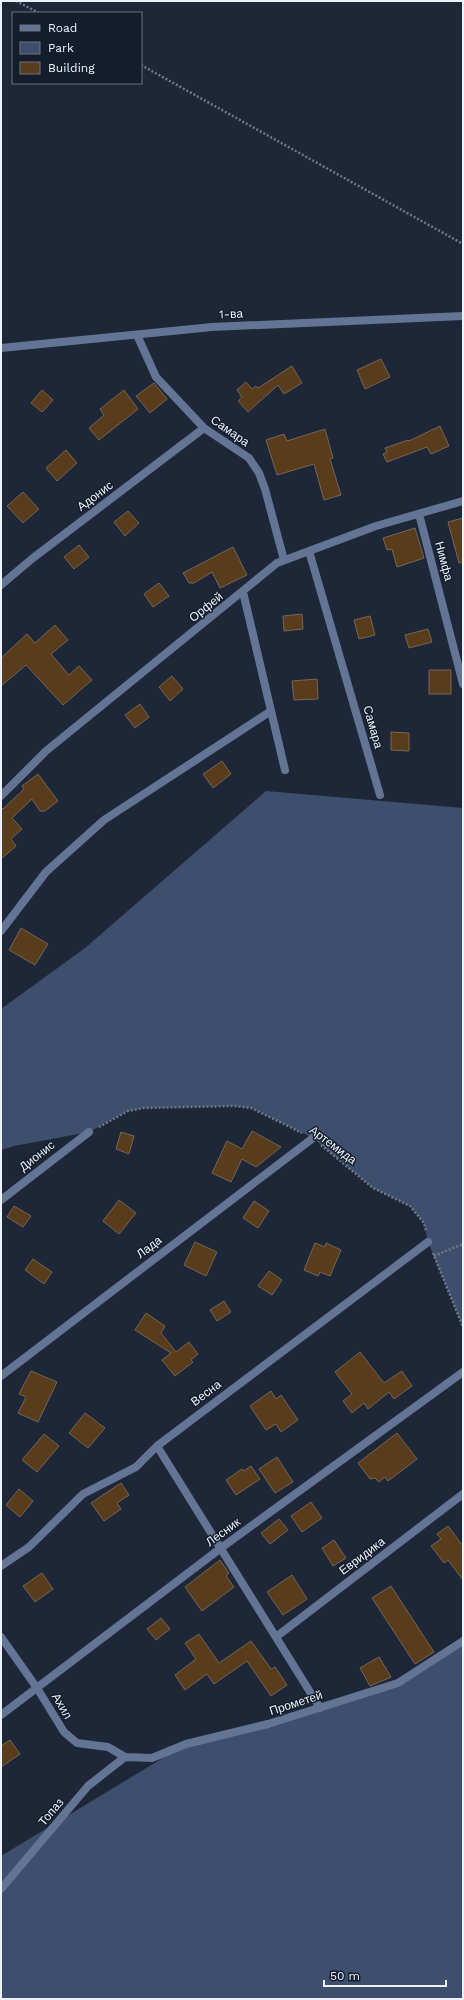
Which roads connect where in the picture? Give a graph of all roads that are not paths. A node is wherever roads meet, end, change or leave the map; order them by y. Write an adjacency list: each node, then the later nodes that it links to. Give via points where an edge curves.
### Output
1 (463, 316): 2 (street, 1-ва, via 212,327)
2 (137, 335): 3 (street, 1-ва); 4 (street, Самара, via 156,377)
3 (1, 348)
4 (204, 428): 8 (street, Самара, via 248,458 259,473); 9 (street, Адонис)
5 (463, 501): 6 (street, Орфей)
6 (419, 514): 7 (street, Орфей, via 376,526); 11 (street, Нимфа)
7 (309, 551): 8 (street, Орфей); 14 (street, Самара)
8 (284, 560): 10 (street, Орфей)
9 (1, 585)
10 (243, 592): 12 (street); 15 (street, Орфей, via 46,751)
11 (463, 684)
12 (271, 711): 13 (street); 16 (street, via 104,820 46,872)
13 (285, 770)
14 (380, 795)
15 (1, 796)
16 (1, 931)
17 (89, 1132): 19 (street, Дионис)
18 (312, 1138): 22 (street, Лада)
19 (1, 1200)
20 (428, 1242): 23 (street, Весна)
21 (463, 1372): 25 (street, Лесник)
22 (1, 1376)
23 (157, 1446): 25 (street); 26 (street, Весна, via 136,1466 83,1494 29,1546)
24 (463, 1494): 28 (street, Евридика)
25 (220, 1548): 28 (street); 30 (street, Лесник)
26 (1, 1566)
27 (1, 1637): 30 (street, Ахил)
28 (276, 1637): 31 (street)
29 (463, 1641): 31 (street, Прометей, via 398,1683)
30 (37, 1688): 32 (street, Лесник); 33 (street, Ахил, via 64,1732 78,1743 108,1747)
31 (320, 1708): 33 (street, Прометей, via 186,1744 152,1758)
32 (1, 1715)
33 (125, 1757): 34 (street, Топаз, via 88,1786)
34 (1, 1889)

